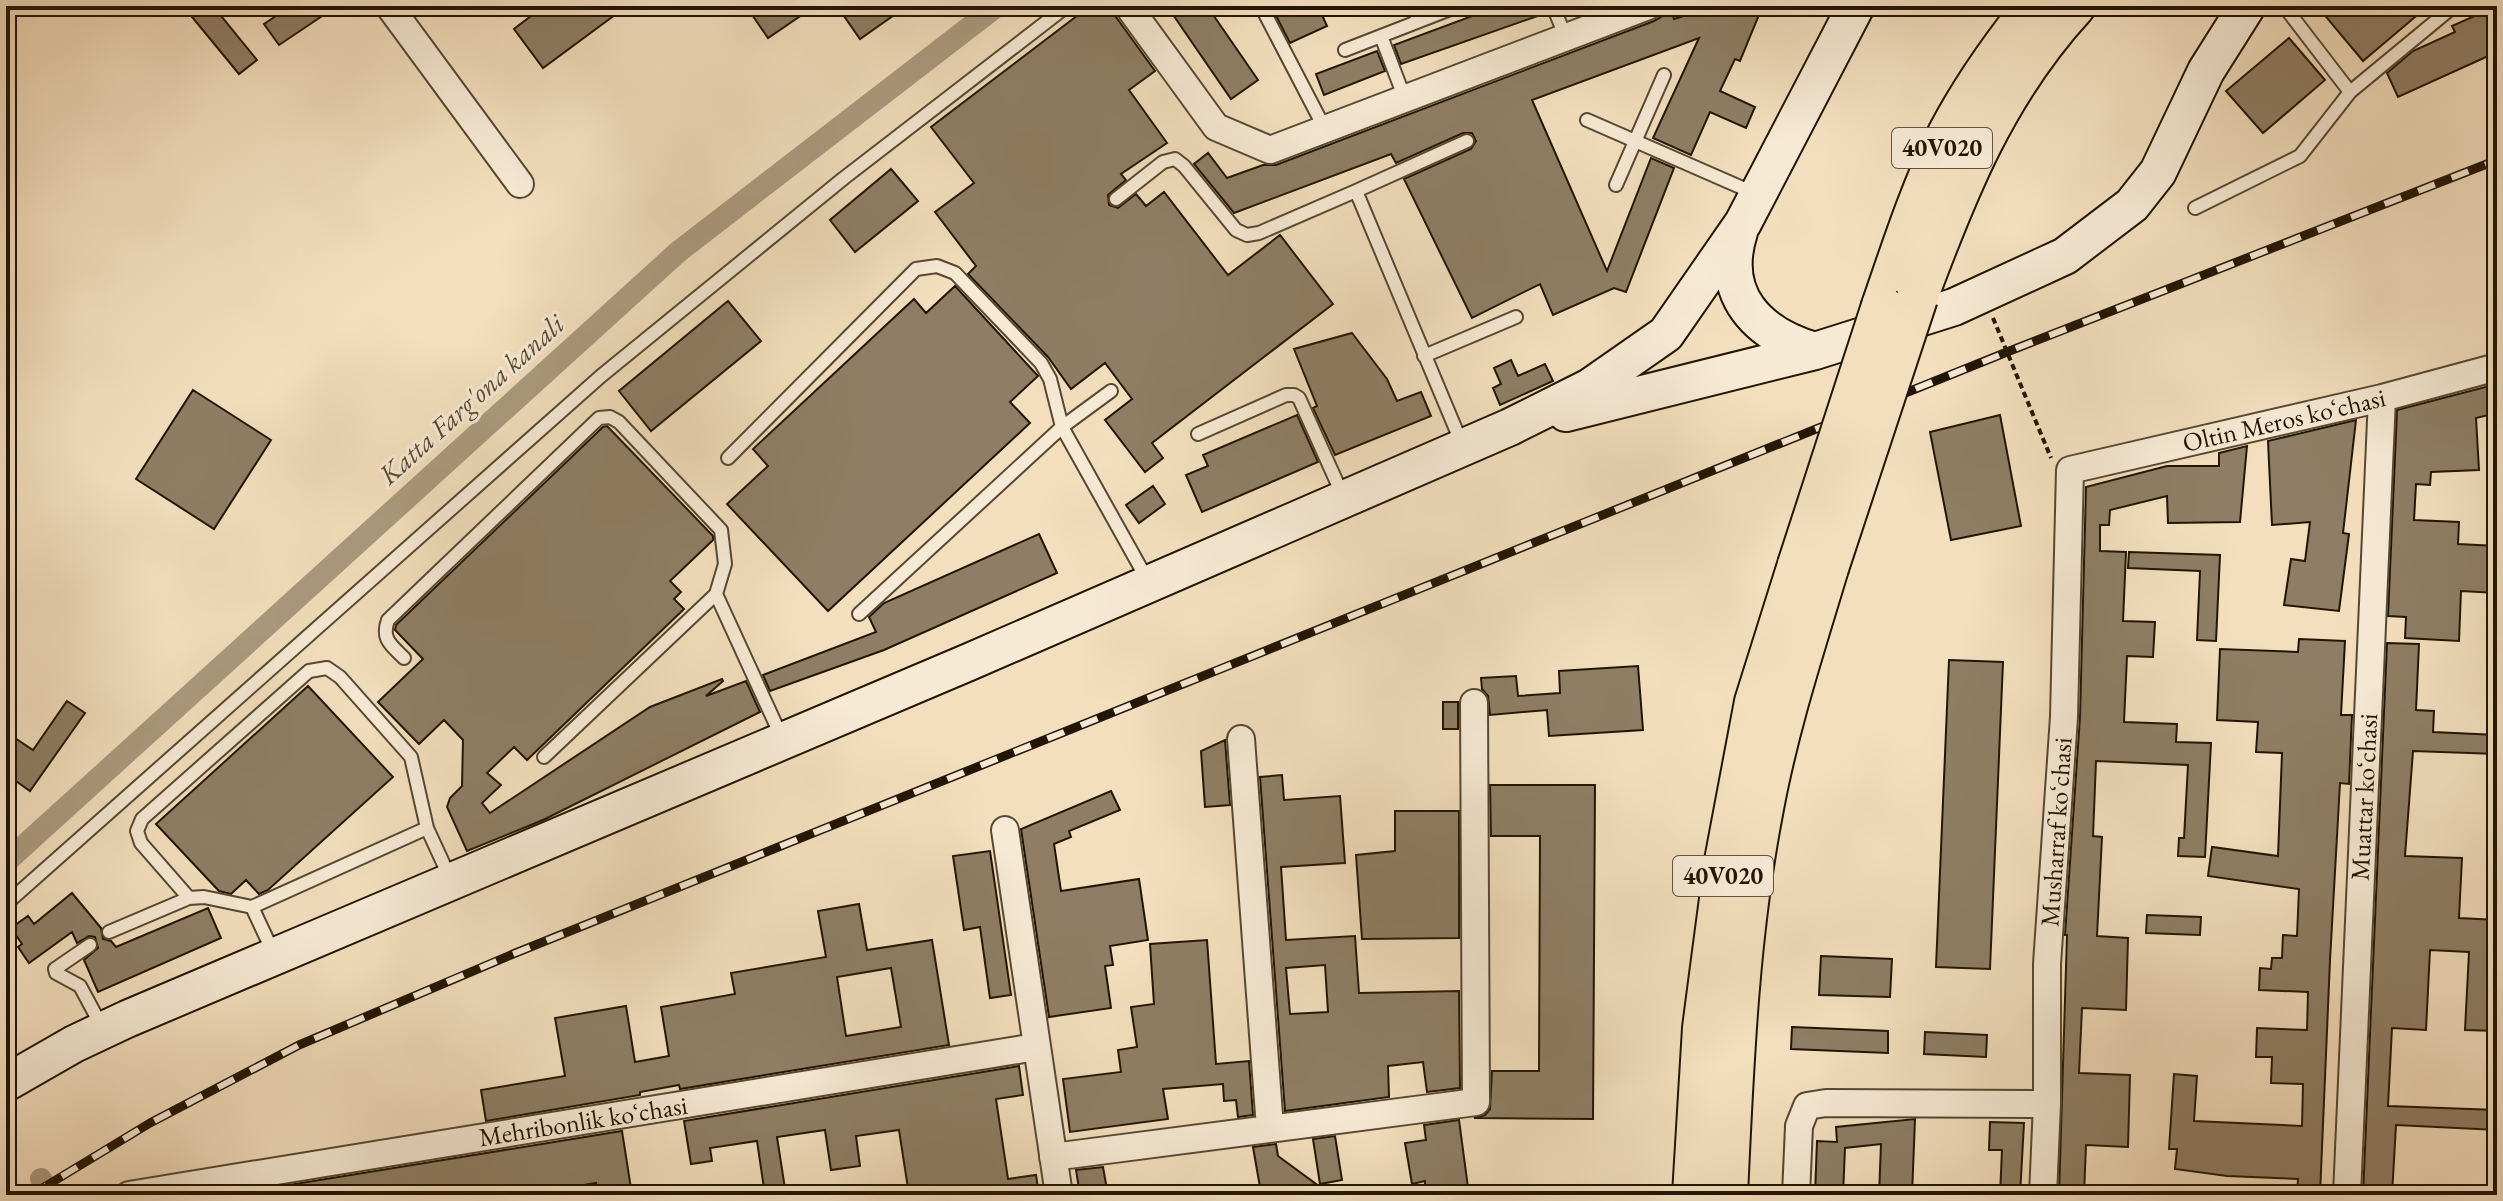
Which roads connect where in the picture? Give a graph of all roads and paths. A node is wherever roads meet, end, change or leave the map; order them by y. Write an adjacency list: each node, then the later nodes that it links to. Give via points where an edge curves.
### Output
1 (389, 6): 26 (street)
2 (1067, 6): 60 (lane, via 601,376)
3 (1128, 6): 23 (street, via 1216,127 1270,150)
4 (1261, 6): 23 (lane)
5 (1412, 6): 15 (lane)
6 (1458, 6): 15 (lane)
7 (1553, 6): 17 (lane)
8 (1648, 6): 17 (street)
9 (2034, 6): 33 (main road, 40V020, via 1994,57 1948,133 1914,215)
10 (2075, 6): 33 (main road, 40V020, via 2046,37 1997,113)
11 (2247, 6): 32 (main road, via 2206,71 2158,172 2132,205 2065,256)
12 (2284, 6): 20 (lane)
13 (2454, 6): 20 (lane)
14 (1851, 10): 30 (main road)
15 (1419, 21): 16 (lane)
16 (1381, 36): 18 (lane); 21 (lane)
17 (1566, 38): 21 (street)
18 (1345, 50)
19 (1664, 75): 25 (lane)
20 (2350, 92): 31 (lane, via 2300,156)
21 (1405, 99): 23 (street)
22 (1587, 120): 25 (lane)
23 (1325, 129)
24 (1467, 141): 28 (lane)
25 (1636, 141): 27 (lane); 30 (lane)
26 (520, 184)
27 (1616, 185)
28 (1356, 191): 29 (lane, via 1247,235 1236,230 1175,159 1163,162); 36 (lane)
29 (1116, 199)
30 (1750, 208): 35 (main road, via 1732,263 1744,304 1775,335); 41 (main road, via 1666,334 1590,387)
31 (2195, 208)
32 (1983, 294): 35 (main road); 45 (path, via 2056,469)
33 (1900, 302): 47 (main road, 40V020, bridge)
34 (1516, 317): 36 (lane)
35 (1815, 351): 41 (main road)
36 (1424, 356): 43 (lane)
37 (2497, 367): 39 (street, Oltin Meros koʻchasi)
38 (1111, 391): 40 (lane)
39 (2382, 398): 45 (street, Oltin Meros koʻchasi); 77 (street, Muattar koʻchasi)
40 (1062, 427): 44 (lane, via 1041,363 955,273 937,266 916,269); 48 (lane); 50 (lane)
41 (1510, 427): 43 (main road)
42 (1198, 434): 46 (lane, via 1294,395)
43 (1463, 447): 46 (main road)
44 (728, 458)
45 (2070, 470): 68 (street, Musharraf koʻchasi, via 2064,717 2047,964)
46 (1344, 499): 48 (main road)
47 (1813, 567): 73 (main road, 40V020, via 1755,702 1725,861 1703,1028); 74 (main road, 40V020, via 1762,810 1734,1024)
48 (1149, 584): 54 (main road)
49 (716, 594): 51 (lane, via 725,564 721,530 619,422 599,418 388,620 386,640); 54 (lane); 55 (lane)
50 (859, 614)
51 (404, 658)
52 (1474, 703): 69 (street, via 1476,1102)
53 (1241, 739): 69 (street)
54 (783, 741): 58 (main road)
55 (544, 757)
56 (427, 828): 58 (lane); 59 (lane, via 411,757 340,677 327,668 309,671 142,819 137,831 141,843); 61 (lane)
57 (1005, 830): 66 (street)
58 (451, 881): 64 (main road)
59 (189, 898): 61 (lane); 62 (lane)
60 (6, 904)
61 (252, 907): 64 (lane)
62 (109, 932)
63 (90, 945): 65 (lane, via 55,969 80,986)
64 (275, 956): 65 (main road)
65 (103, 1030): 67 (main road)
66 (1036, 1047): 70 (street); 71 (street, Mehribonlik koʻchasi)
67 (6, 1083)
68 (2047, 1104): 75 (street, via 1807,1106 1799,1126); 76 (street, Musharraf koʻchasi)
69 (1270, 1128): 70 (street)
70 (1053, 1157): 72 (street)
71 (129, 1195)
72 (1059, 1195)
73 (1693, 1195)
74 (1727, 1195)
75 (1796, 1195)
76 (2043, 1195)
77 (2347, 1195)

